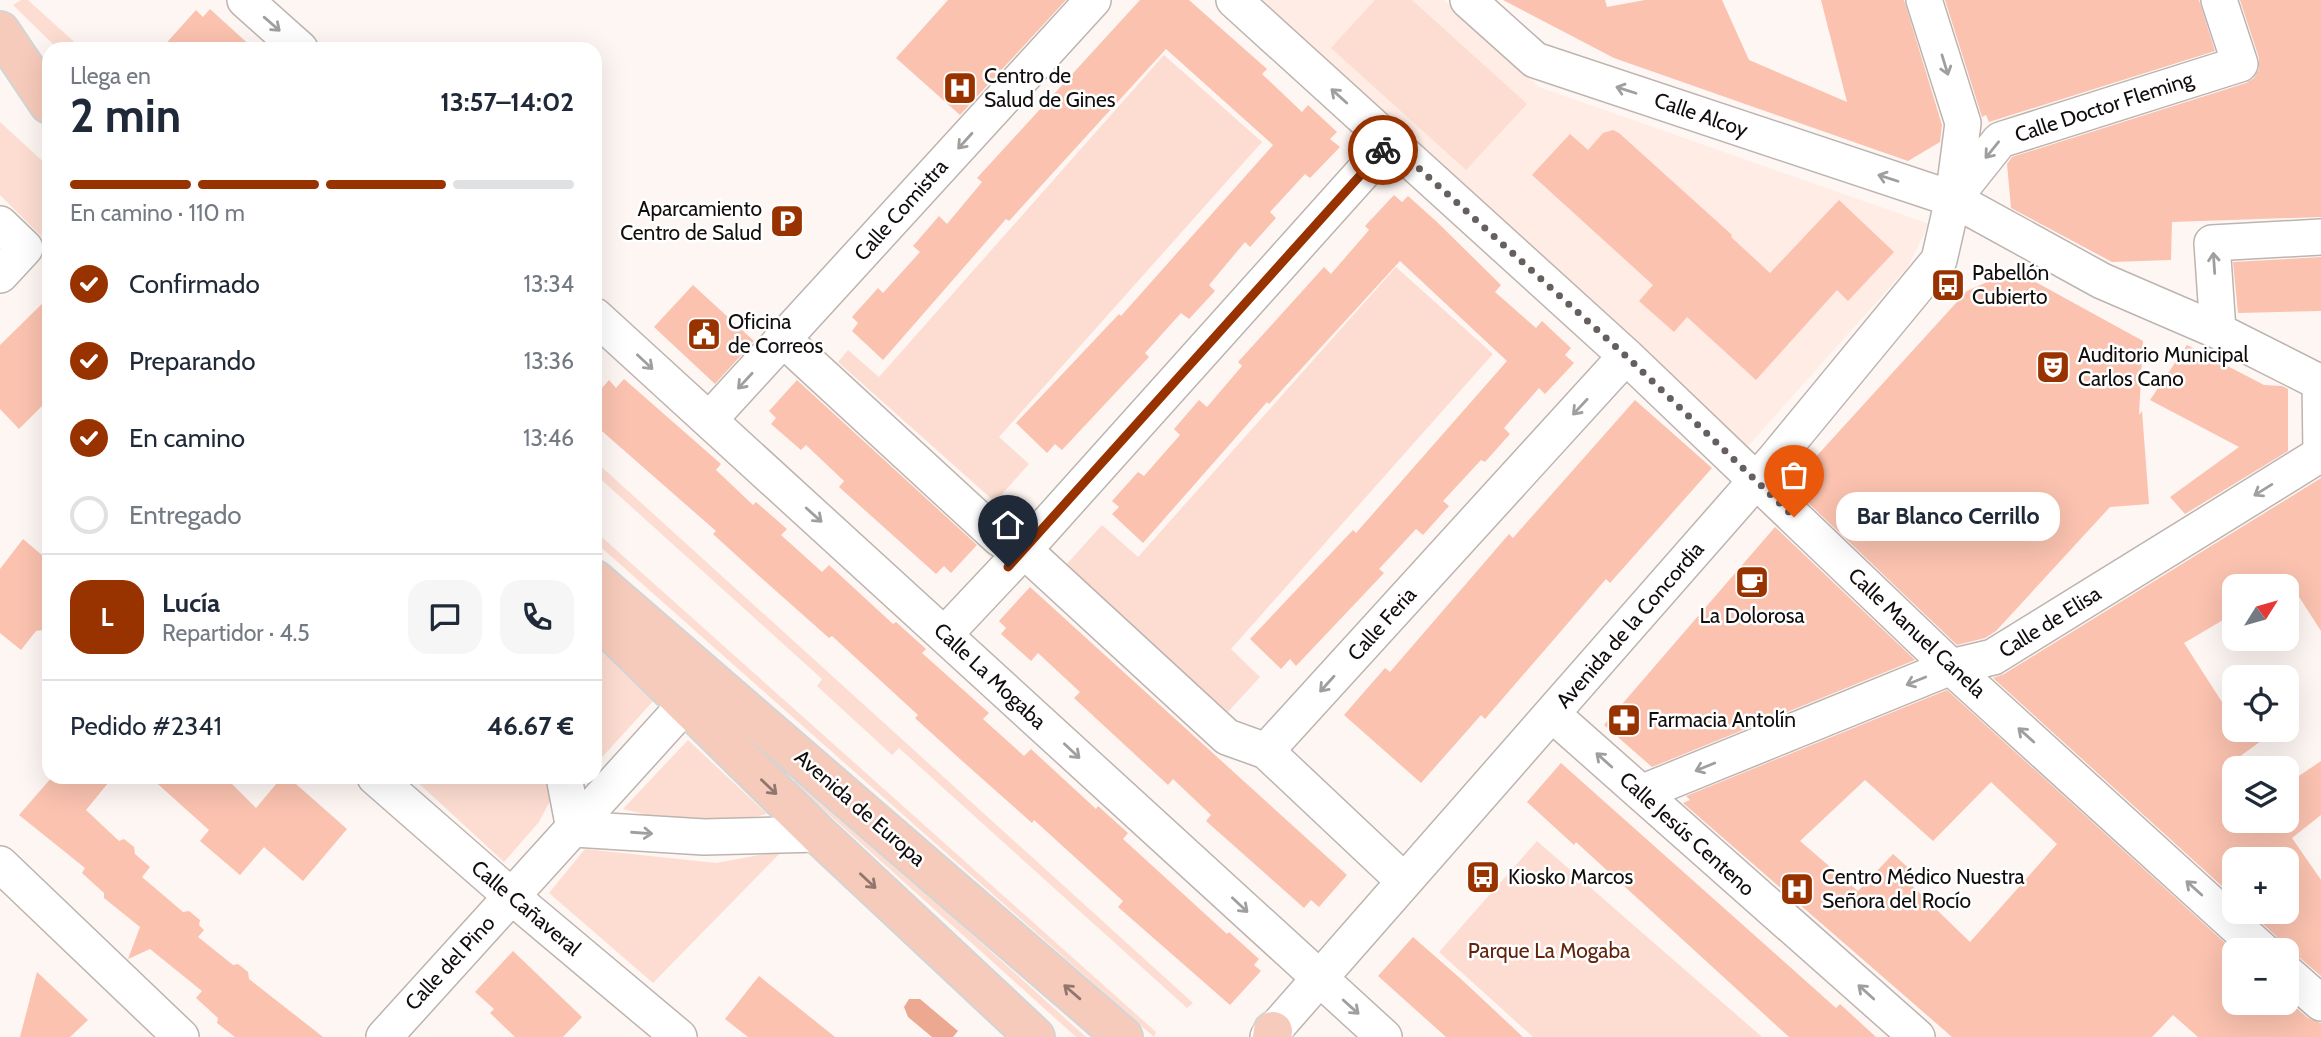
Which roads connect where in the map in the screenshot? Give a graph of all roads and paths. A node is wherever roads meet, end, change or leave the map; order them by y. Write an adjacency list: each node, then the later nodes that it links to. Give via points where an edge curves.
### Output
1 (245, 0): 8 (street, one-way to 8)
2 (1093, 0): 21 (street, Calle Comistra, one-way to 21)
3 (1234, 0): 14 (street, Calle Manuel Canela, one-way to 3)
4 (1468, 0): 15 (street, Calle Alcoy, one-way to 4, via 1535,60)
5 (1924, 0): 15 (street, Avenida de la Concordia, one-way to 15, via 1963,123)
6 (2219, 0): 15 (street, Calle Doctor Fleming, one-way to 15, via 2240,64 2000,141)
7 (0, 31): 11 (main road)
8 (292, 42)
9 (0, 43): 12 (main road)
10 (0, 74): 13 (main road)
11 (42, 94)
12 (42, 96)
13 (42, 101)
14 (1390, 142): 22 (street, Calle Manuel Canela); 27 (street)
15 (1953, 199): 20 (street, Calle Alcoy, via 2102,281); 26 (street, Avenida de la Concordia, via 1939,260)
16 (0, 224): 18 (street, via 26,248)
17 (2321, 237): 20 (street, one-way to 17, via 2212,243)
18 (0, 275)
19 (602, 322): 24 (street, Calle La Mogaba, one-way to 24)
20 (2218, 331): 23 (street, Calle Alcoy)
21 (783, 339): 24 (street, Calle Comistra, one-way to 24); 27 (street, via 999,539)
22 (1626, 356): 26 (street, Calle Manuel Canela); 34 (street, Calle Feria, one-way to 34)
23 (2320, 383): 25 (street)
24 (709, 420): 30 (street, Calle La Mogaba, one-way to 30)
25 (2321, 454): 31 (street, Calle de Elisa, one-way to 31, via 1993,657)
26 (1755, 479): 31 (street, Calle Manuel Canela); 33 (street, Avenida de la Concordia)
27 (1024, 550): 30 (street); 34 (street, via 1227,737)
28 (602, 597): 35 (main road, Avenida de Europa)
29 (602, 598): 32 (main road, via 685,682)
30 (945, 634): 45 (street, Calle La Mogaba, one-way to 45)
31 (1951, 667): 38 (street, Calle de Elisa, one-way to 38); 44 (street, Calle Manuel Canela, one-way to 31)
32 (684, 706): 35 (main road, via 712,705 757,742); 39 (street, Calle del Pino); 40 (main road, Avenida de Europa, one-way to 40)
33 (1552, 714): 38 (street, Calle Jesús Centeno, one-way to 33); 42 (street, Avenida de la Concordia)
34 (1266, 751): 42 (street)
35 (799, 755): 53 (main road, Avenida de Europa, one-way to 35)
36 (383, 784): 43 (street, Calle Cañaveral)
37 (565, 784): 39 (street)
38 (1641, 793): 55 (street, Calle Jesús Centeno, one-way to 38)
39 (574, 829): 40 (street, one-way to 40, via 704,838); 43 (street, Calle del Pino)
40 (818, 834): 52 (main road, Avenida de Europa, one-way to 52)
41 (0, 864): 49 (street)
42 (1404, 881): 45 (street, Avenida de la Concordia)
43 (511, 896): 50 (street, Calle del Pino); 51 (street, Calle Cañaveral)
44 (2249, 938)
45 (1318, 977): 48 (street, Avenida de la Concordia); 54 (street, Calle La Mogaba, one-way to 54)
46 (2299, 984): 47 (street)
47 (2321, 1003)
48 (1271, 1035)
49 (181, 1037)
50 (384, 1037)
51 (679, 1037)
52 (1035, 1037)
53 (1124, 1037)
54 (1384, 1037)
55 (1917, 1037)

